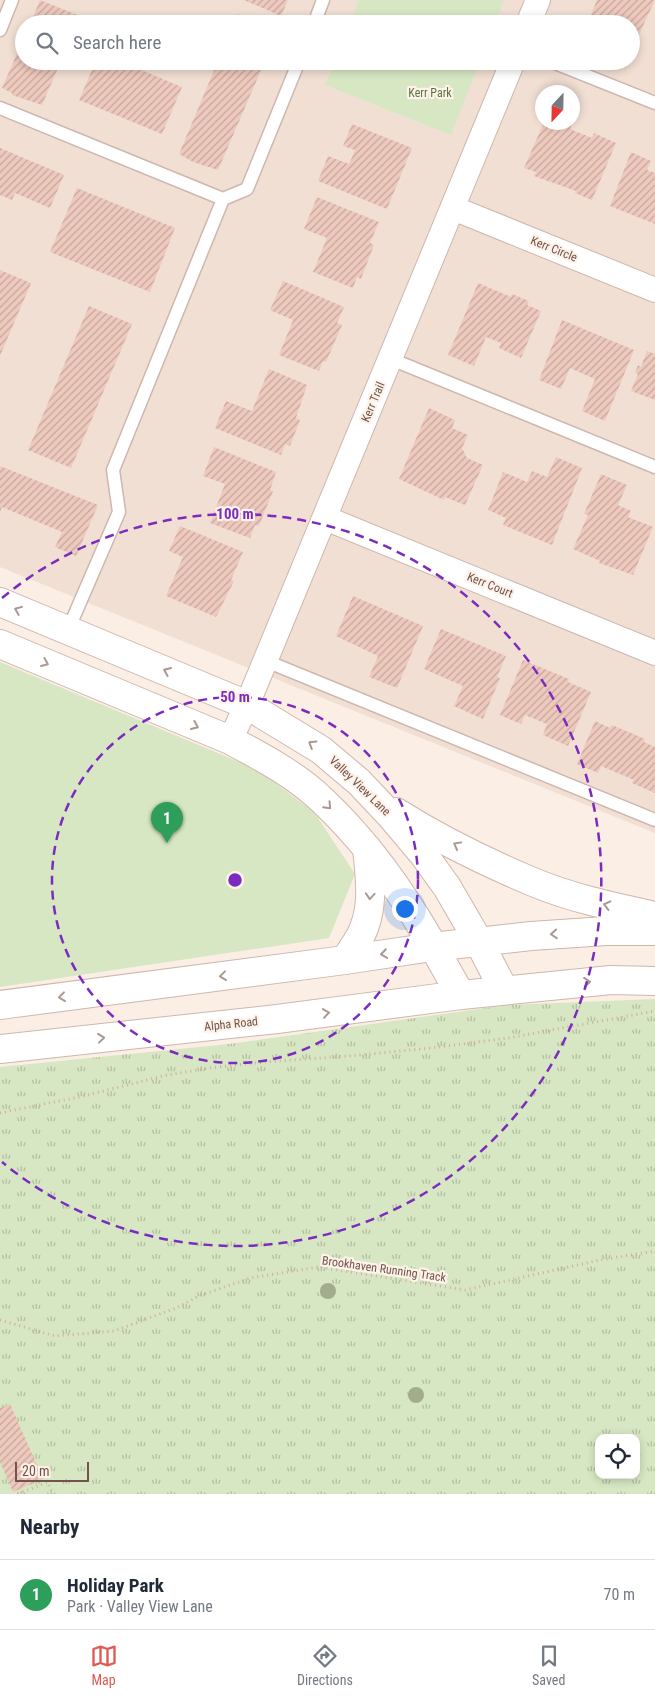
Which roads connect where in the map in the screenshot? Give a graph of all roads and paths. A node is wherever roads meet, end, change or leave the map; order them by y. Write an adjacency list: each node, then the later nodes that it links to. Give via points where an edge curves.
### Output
1 (12, 0): 6 (lane)
2 (324, 0): 4 (lane)
3 (538, 0): 5 (street)
4 (318, 15)
5 (532, 15)
6 (0, 30)
7 (295, 70): 12 (lane, via 247,189)
8 (509, 70): 13 (street, Kerr Trail)
9 (572, 70): 10 (lane)
10 (655, 104)
11 (0, 108): 12 (lane)
12 (224, 199): 19 (lane, via 113,470 119,512)
13 (453, 208): 14 (street, Kerr Circle); 15 (street, Kerr Trail)
14 (655, 290)
15 (391, 359): 16 (lane); 17 (street, Kerr Trail)
16 (655, 468)
17 (325, 518): 21 (street, Kerr Court); 22 (street, Kerr Trail)
18 (0, 602): 19 (main road, Valley View Lane, one-way to 18)
19 (68, 630): 23 (main road, Valley View Lane, one-way to 19)
20 (0, 644): 24 (main road, one-way to 24)
21 (655, 652)
22 (266, 661): 23 (street, Kerr Trail); 26 (lane)
23 (247, 705): 24 (street, Kerr Trail); 25 (main road, Valley View Lane, one-way to 23, via 322,750)
24 (230, 740): 27 (main road, one-way to 27, via 262,757 322,799)
25 (375, 798): 28 (main road, one-way to 25, via 534,883 472,854); 30 (main road, Valley View Lane, via 441,879)
26 (655, 820)
27 (367, 848): 31 (main road); 32 (main road, one-way to 32, via 371,894 367,918 360,937)
28 (655, 916)
29 (655, 931): 30 (main road, one-way to 30)
30 (479, 942): 31 (main road); 34 (main road, Valley View Lane)
31 (432, 947): 32 (main road, one-way to 32); 35 (main road)
32 (345, 960): 36 (main road, one-way to 36)
33 (655, 980): 34 (main road, one-way to 33, via 611,980)
34 (504, 990): 35 (main road)
35 (461, 994): 38 (main road, Alpha Road, one-way to 35, via 277,1019)
36 (0, 1005)
37 (655, 1011): 39 (path, via 508,1038 431,1048 217,1066)
38 (0, 1049)
39 (0, 1114)
40 (655, 1251): 41 (path, Brookhaven Running Track, via 465,1290 319,1268 280,1273 250,1278 114,1331 55,1336)
41 (0, 1320)
42 (18, 1494): 43 (path, via 46,1482)
43 (53, 1494)

